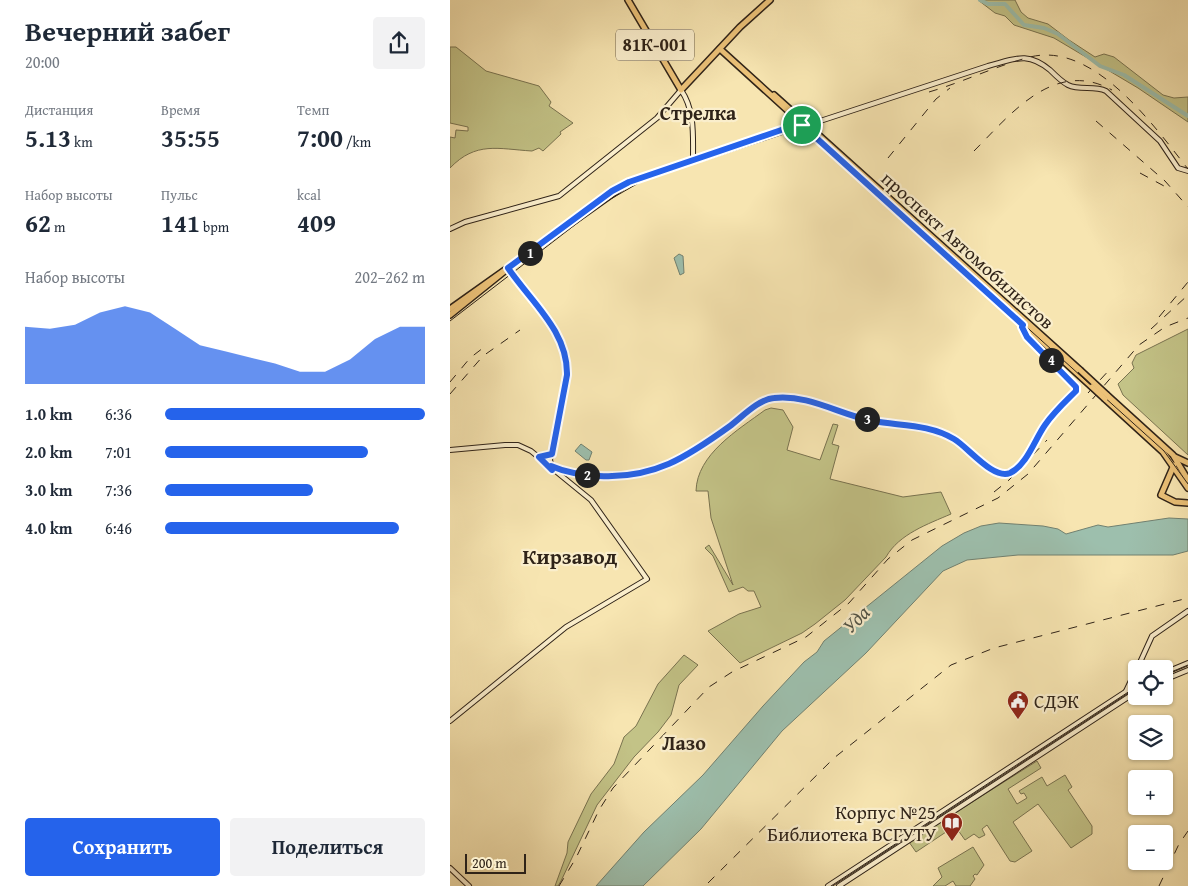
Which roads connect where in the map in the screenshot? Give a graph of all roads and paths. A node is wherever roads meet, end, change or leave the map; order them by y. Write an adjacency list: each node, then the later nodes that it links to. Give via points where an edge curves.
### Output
1 (628, 0): 4 (main road, 81К-001)
2 (770, 0): 3 (main road)
3 (721, 48): 4 (main road); 5 (main road, проспект Автомобилистов)
4 (681, 90): 6 (street, via 692,120); 8 (street, via 657,118 560,196)
5 (805, 125): 6 (main road); 7 (street, via 988,66 1030,57 1067,84 1098,87 1106,91 1160,141 1178,168); 12 (main road, проспект Автомобилистов); 13 (main road, проспект Автомобилистов)
6 (693, 159): 9 (main road, via 619,187)
7 (1188, 171)
8 (450, 229)
9 (508, 268): 10 (main road); 11 (main road); 16 (street, via 554,329 564,349 567,375)
10 (450, 308)
11 (450, 315)
12 (1023, 325): 13 (main road, проспект Автомобилистов); 21 (street, via 1027,337 1076,389 1045,425 1012,472 1002,474 986,466 940,431 874,421 799,398 768,399 708,442 662,468 632,476 576,474)
13 (1079, 372): 14 (main road, проспект Автомобилистов, bridge)
14 (1106, 397): 17 (main road, проспект Автомобилистов); 20 (main road, проспект Автомобилистов)
15 (450, 450): 18 (street, via 518,445)
16 (552, 454): 18 (street); 21 (street)
17 (1172, 456): 19 (main road); 22 (main road, проспект Автомобилистов)
18 (539, 457): 21 (street)
19 (1187, 462): 22 (main road)
20 (1174, 465): 24 (main road, проспект Автомобилистов); 25 (main road, via 1161,495 1175,502)
21 (552, 468): 35 (street, via 591,500 648,579 566,627)
22 (1182, 468): 23 (main road, проспект Автомобилистов)
23 (1188, 480)
24 (1188, 488)
25 (1188, 503)
26 (1188, 611): 27 (street, via 1152,636)
27 (1141, 660)
28 (1188, 663): 29 (street)
29 (1173, 669)
30 (1188, 670): 31 (street)
31 (1173, 676)
32 (1128, 687): 33 (street)
33 (1126, 691): 34 (street); 36 (street)
34 (1128, 697): 37 (street)
35 (450, 721)
36 (1068, 729): 37 (street); 38 (street)
37 (1072, 734): 39 (street)
38 (967, 795): 39 (street); 42 (street)
39 (970, 800): 43 (street)
40 (450, 868): 41 (street)
41 (469, 886)
42 (828, 886)
43 (839, 886)

